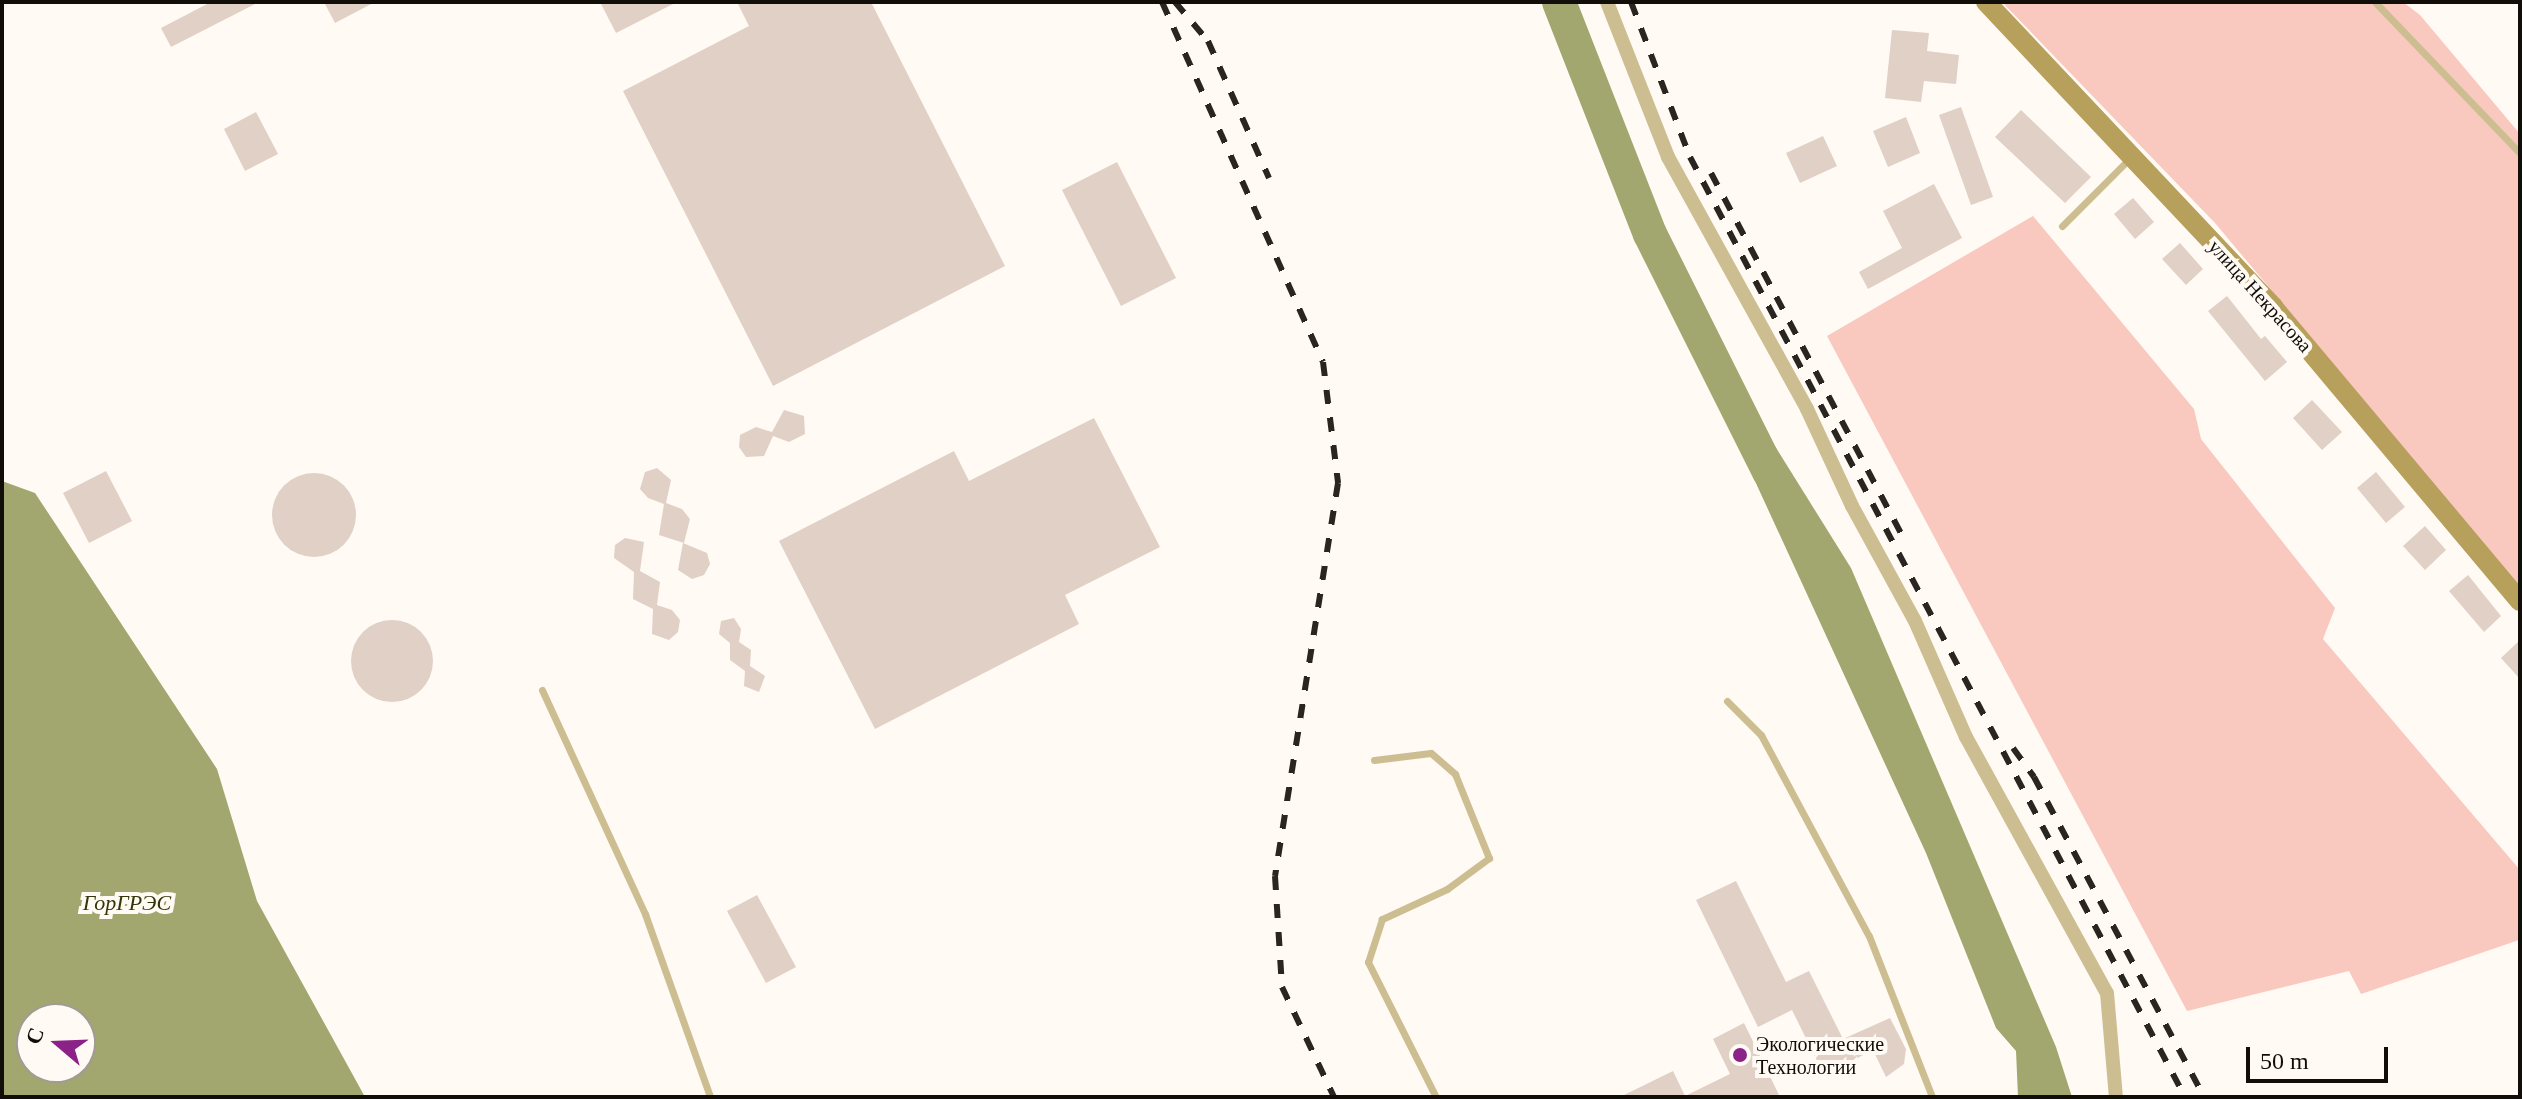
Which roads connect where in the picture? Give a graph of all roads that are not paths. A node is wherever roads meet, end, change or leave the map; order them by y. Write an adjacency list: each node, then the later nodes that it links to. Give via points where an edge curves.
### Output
1 (1607, 2): 14 (street, via 1668,157 1807,409 1915,621 1966,737 2107,993)
2 (1986, 2): 5 (street, улица Некрасова)
3 (2375, 2): 4 (lane)
4 (2520, 153)
5 (2131, 156): 6 (lane); 7 (street, улица Некрасова, via 2273,307)
6 (2062, 226)
7 (2520, 601)
8 (542, 690): 11 (lane, via 645,914)
9 (1727, 701): 13 (lane, via 1761,735 1855,909)
10 (1374, 760): 12 (lane, via 1431,753 1455,774 1489,858 1447,889 1382,919 1368,962)
11 (710, 1097)
12 (1436, 1097)
13 (1932, 1097)
14 (2116, 1097)

